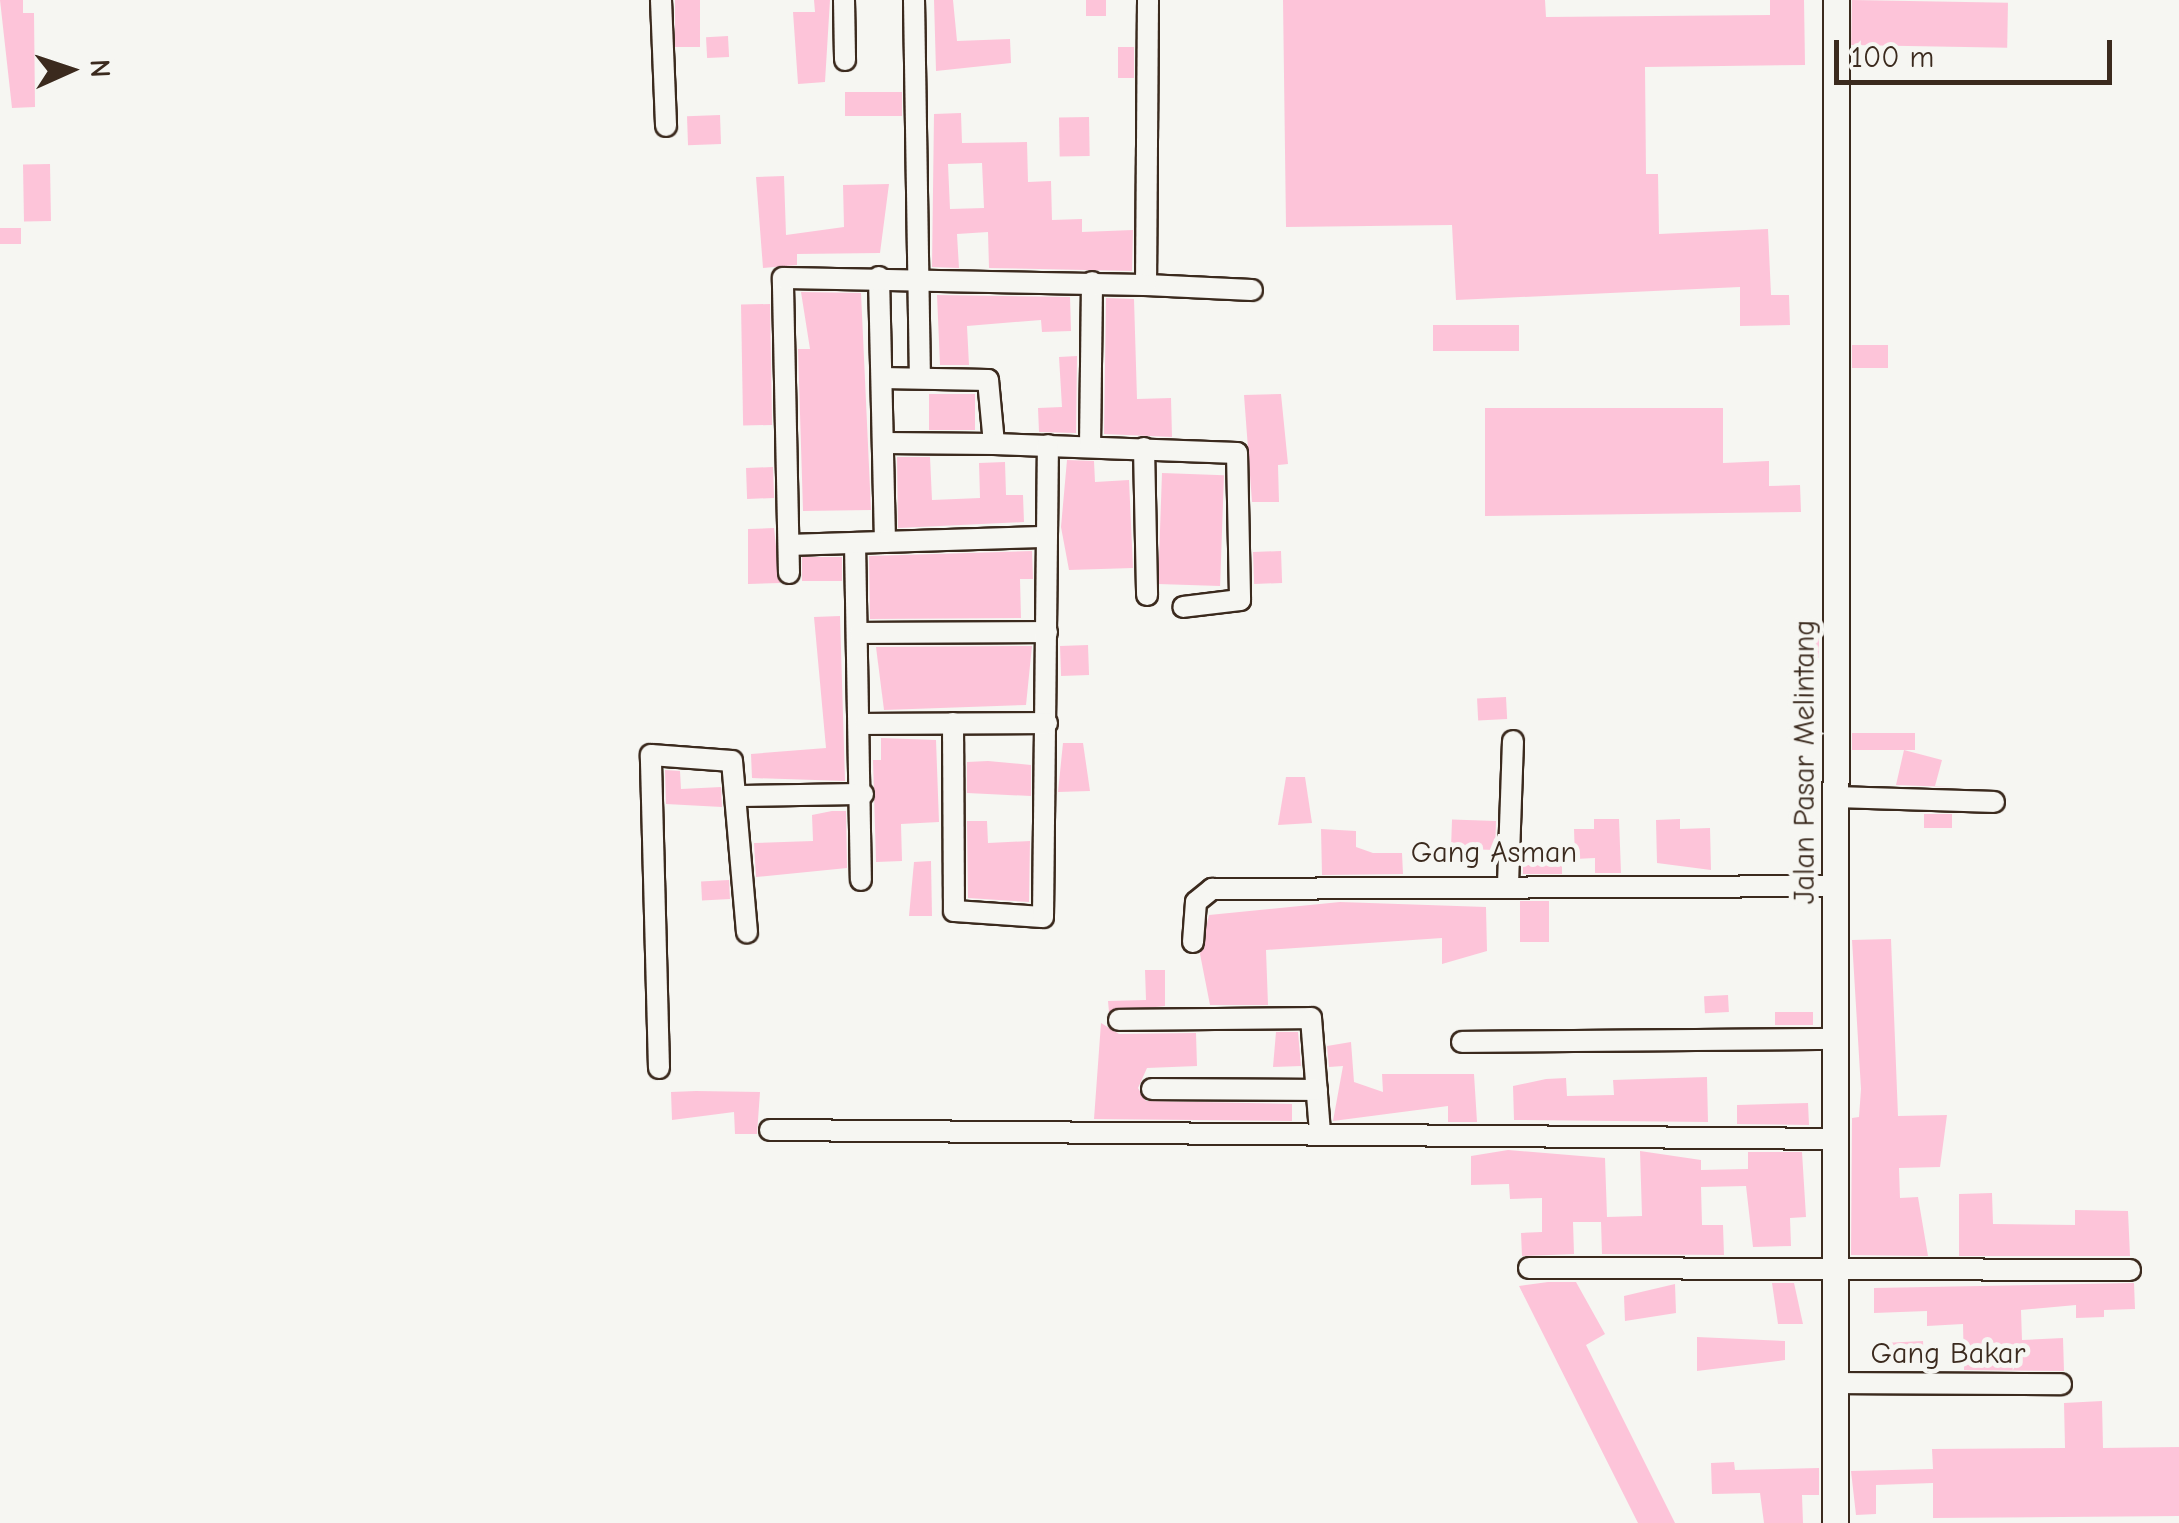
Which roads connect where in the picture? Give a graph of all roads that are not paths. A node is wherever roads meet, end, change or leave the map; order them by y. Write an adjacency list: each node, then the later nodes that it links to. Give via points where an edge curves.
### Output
1 (662, 0): 7 (street)
2 (844, 0): 6 (street)
3 (914, 0): 9 (street)
4 (1148, 0): 11 (street)
5 (1836, 0): 35 (street, Jalan Pasar Melintang)
6 (844, 60)
7 (666, 126)
8 (879, 277): 9 (street); 13 (street); 23 (street, via 782,280)
9 (918, 279): 10 (street); 14 (street)
10 (1092, 282): 11 (street); 18 (street)
11 (1146, 284): 12 (street)
12 (1252, 290)
13 (882, 378): 14 (street); 15 (street)
14 (920, 378): 16 (street, via 988,380)
15 (884, 443): 16 (street); 21 (street)
16 (994, 444): 17 (street)
17 (1048, 446): 18 (street); 20 (street)
18 (1090, 447): 19 (street)
19 (1144, 448): 25 (street); 26 (street, via 1231,449 1240,460 1240,600)
20 (1047, 538): 21 (street); 27 (street)
21 (885, 542): 22 (street)
22 (855, 543): 23 (street); 28 (street)
23 (790, 545): 24 (street)
24 (789, 573)
25 (1147, 595)
26 (1183, 607)
27 (1047, 632): 28 (street); 29 (street)
28 (860, 633): 30 (street)
29 (1046, 722): 31 (street); 31 (street, via 1049,908 1017,918 954,911)
30 (864, 724): 31 (street); 33 (street)
31 (953, 724)
32 (1513, 741): 38 (street)
33 (863, 794): 34 (street); 37 (street)
34 (736, 796): 40 (street); 45 (street, via 730,758 645,760)
35 (1838, 797): 36 (street); 39 (street, Jalan Pasar Melintang)
36 (1994, 802)
37 (861, 880)
38 (1508, 884): 39 (street, Gang Asman); 41 (street, Gang Asman, via 1212,890 1196,902)
39 (1838, 886): 43 (street, Jalan Pasar Melintang)
40 (747, 932)
41 (1193, 942)
42 (1119, 1020): 47 (street, via 1306,1016)
43 (1838, 1039): 44 (street); 50 (street, Jalan Pasar Melintang)
44 (1462, 1042)
45 (659, 1068)
46 (1152, 1088): 47 (street)
47 (1317, 1090): 49 (street)
48 (770, 1130): 49 (street)
49 (1320, 1133): 50 (street)
50 (1837, 1139): 51 (street, Jalan Pasar Melintang)
51 (1836, 1266): 52 (street); 53 (street); 54 (street, Jalan Pasar Melintang)
52 (1529, 1268)
53 (2130, 1270)
54 (1836, 1383): 55 (street, Gang Bakar); 56 (street, Jalan Pasar Melintang)
55 (2061, 1384)
56 (1835, 1523)

